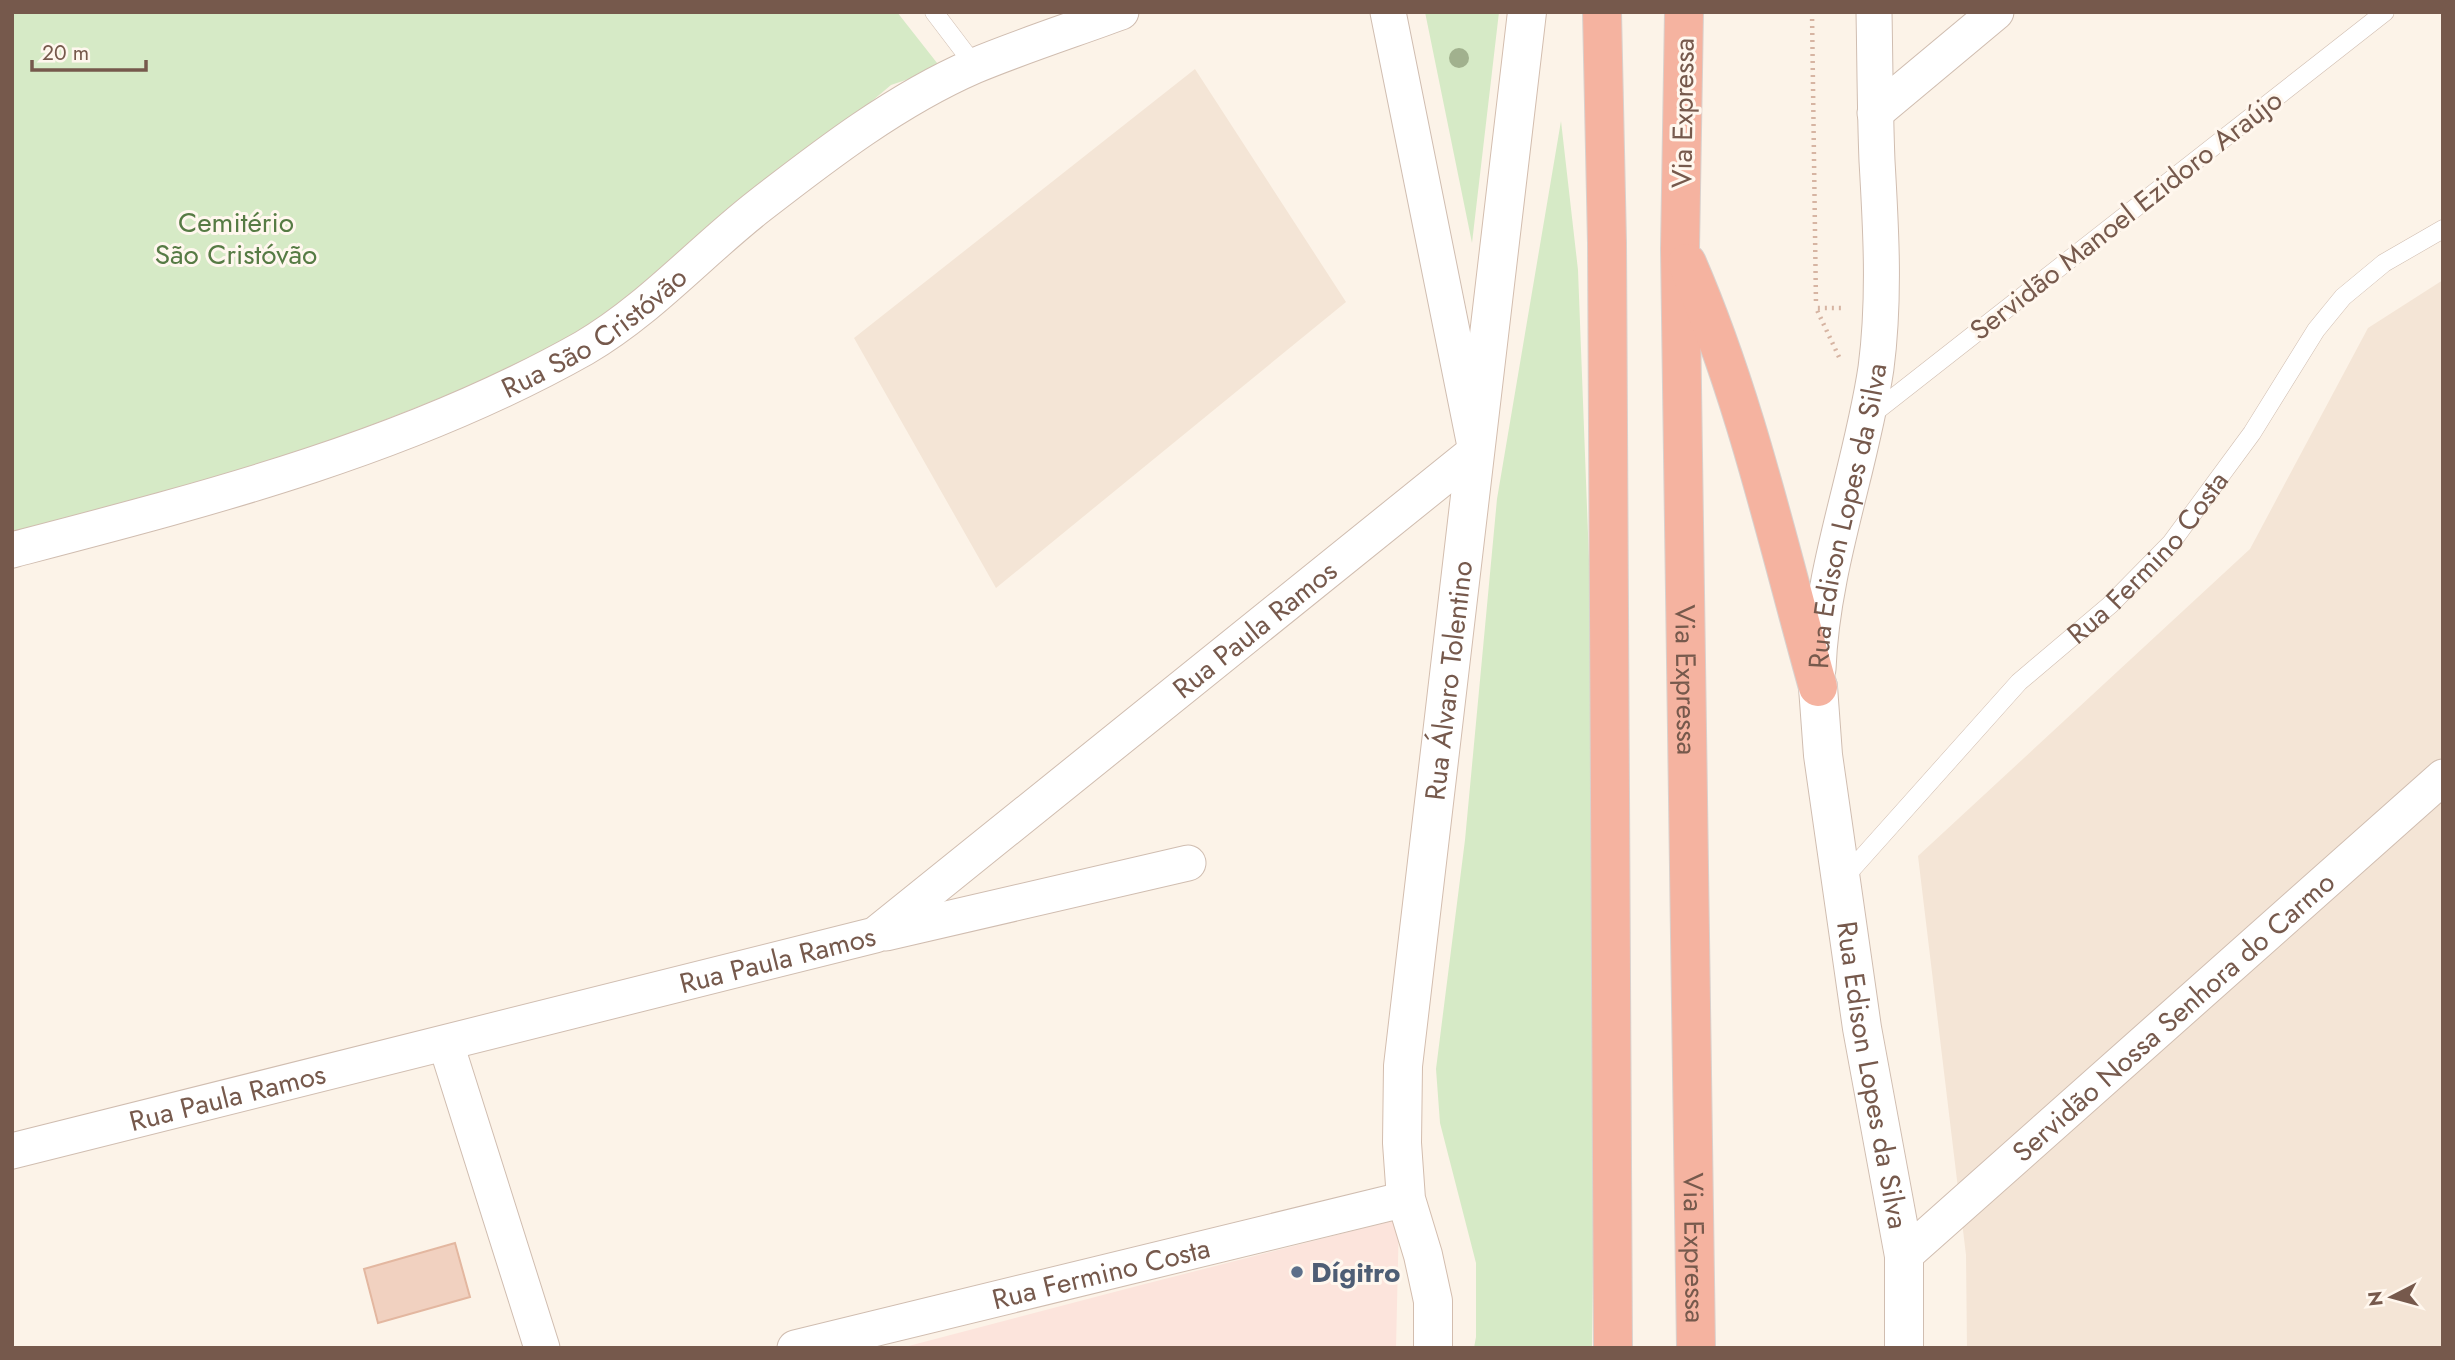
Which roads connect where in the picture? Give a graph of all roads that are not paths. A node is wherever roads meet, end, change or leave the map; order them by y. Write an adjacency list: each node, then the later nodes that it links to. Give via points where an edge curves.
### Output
1 (934, 12): 10 (lane)
2 (1121, 12): 10 (street, Rua São Cristóvão)
3 (1388, 12): 15 (street)
4 (1527, 12): 15 (main road, Rua Álvaro Tolentino)
5 (1602, 12): 29 (highway)
6 (1684, 12): 13 (highway, Via Expressa)
7 (1874, 12): 11 (street, Rua Edison Lopes da Silva)
8 (1996, 12): 11 (street)
9 (2385, 12): 14 (lane, Servidão Manoel Ezidoro Araújo)
10 (975, 66): 16 (street, Rua São Cristóvão, via 876,121 757,207 642,307 587,346 511,387 383,440 253,485)
11 (1875, 113): 14 (street, Rua Edison Lopes da Silva, via 1881,293)
12 (2443, 229): 20 (lane, Rua Fermino Costa, via 2384,263 2343,297 2171,543 2110,606 2019,682)
13 (1680, 249): 17 (highway, via 1735,388); 30 (highway, Via Expressa)
14 (1868, 418): 17 (street, Rua Edison Lopes da Silva, via 1830,571 1820,628)
15 (1476, 451): 21 (street, Rua Paula Ramos); 24 (main road, Rua Álvaro Tolentino, via 1403,1066)
16 (12, 550)
17 (1818, 687): 20 (main road, Rua Edison Lopes da Silva)
18 (2443, 777): 25 (street, Servidão Nossa Senhora do Carmo)
19 (1188, 863): 21 (street)
20 (1840, 882): 25 (main road, Rua Edison Lopes da Silva)
21 (876, 935): 22 (street, Rua Paula Ramos)
22 (446, 1044): 23 (street, Rua Paula Ramos); 26 (street)
23 (12, 1151)
24 (1406, 1199): 27 (street, Rua Fermino Costa); 28 (main road, Rua Álvaro Tolentino, via 1433,1301)
25 (1904, 1256): 31 (main road, Rua Edison Lopes da Silva)
26 (542, 1348)
27 (795, 1348)
28 (1433, 1348)
29 (1612, 1348)
30 (1696, 1348)
31 (1904, 1348)

